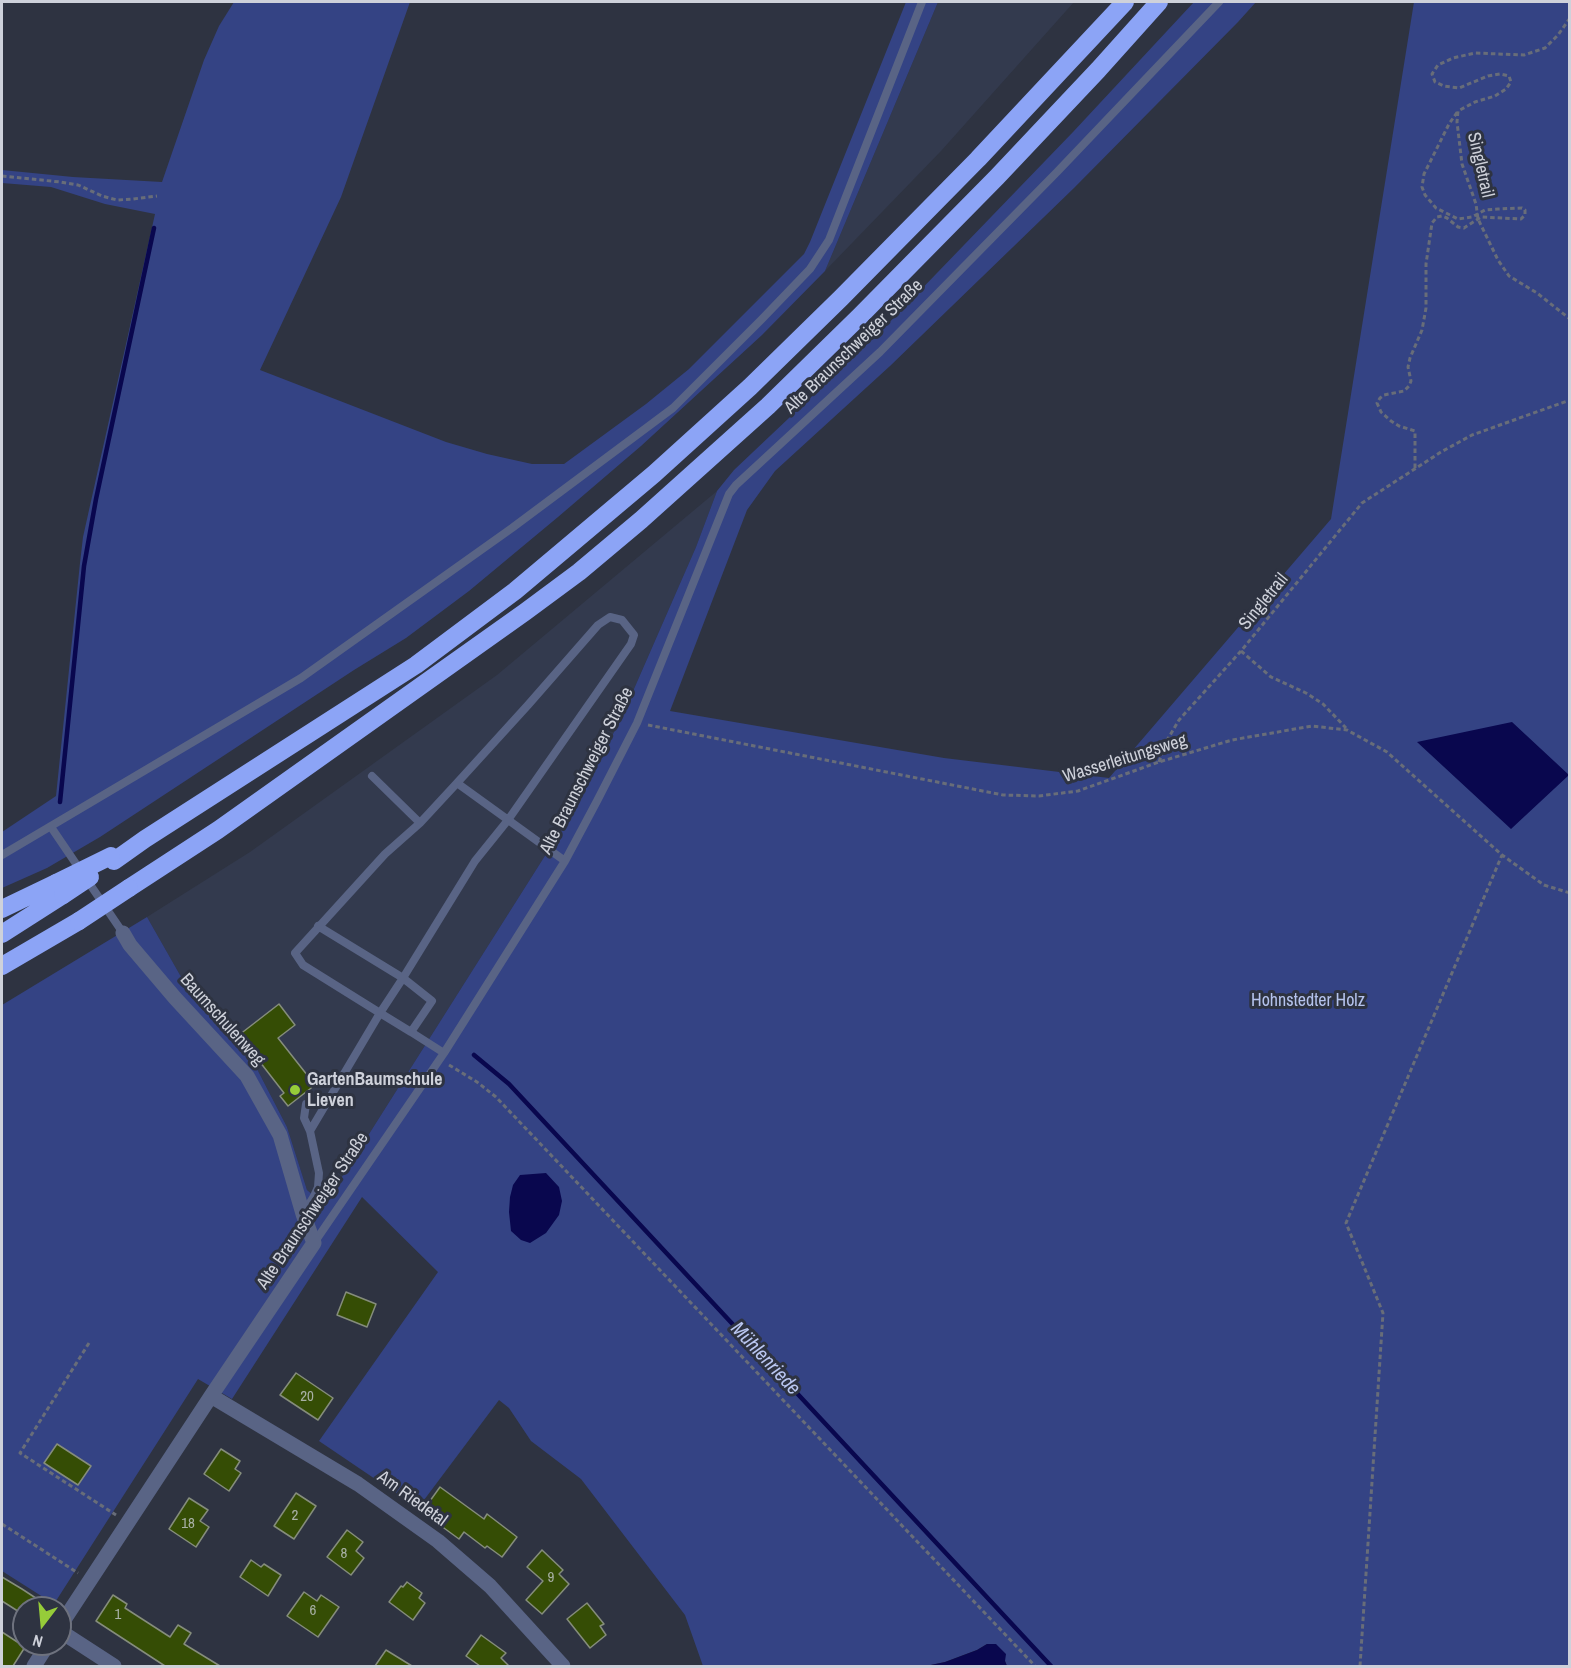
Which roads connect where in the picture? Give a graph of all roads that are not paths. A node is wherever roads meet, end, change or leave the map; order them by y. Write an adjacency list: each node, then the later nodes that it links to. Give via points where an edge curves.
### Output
1 (922, 2): 9 (lane, via 829,240 810,269 673,408 301,678)
2 (1125, 2): 12 (highway, bridge, via 978,159 750,387 654,474 514,591 416,665)
3 (1159, 2): 17 (highway, bridge, via 860,316 768,406 579,572 218,830)
4 (1219, 2): 11 (lane, Alte Braunschweiger Straße, via 880,352 729,494 637,723)
5 (372, 776): 8 (lane)
6 (457, 783): 7 (lane); 7 (lane, via 598,625 610,617 622,620 634,635 631,644); 8 (lane)
7 (508, 820): 11 (lane); 18 (lane, via 475,861)
8 (420, 822): 14 (lane)
9 (51, 827): 10 (lane); 15 (lane)
10 (2, 855)
11 (565, 861): 21 (lane, Alte Braunschweiger Straße)
12 (60, 889): 13 (highway); 16 (highway)
13 (2, 909)
14 (318, 926): 18 (lane); 19 (lane, via 295,953 303,966)
15 (123, 933): 24 (street, Baumschulenweg, via 175,998 247,1076 280,1135)
16 (2, 934)
17 (2, 966)
18 (404, 978): 19 (lane); 20 (lane, via 432,1001)
19 (380, 1013): 20 (lane); 23 (lane)
20 (411, 1032): 21 (lane)
21 (441, 1057): 25 (lane, Alte Braunschweiger Straße)
22 (306, 1104): 23 (lane, via 304,1118)
23 (310, 1131): 24 (lane, via 318,1186)
24 (303, 1214): 25 (street, Baumschulenweg)
25 (314, 1243): 26 (street, Alte Braunschweiger Straße)
26 (211, 1396): 27 (street, Alte Braunschweiger Straße); 30 (street, Am Riedetal, via 358,1484 438,1541 490,1586)
27 (72, 1608)
28 (72, 1639): 29 (street)
29 (114, 1666)
30 (563, 1666)

